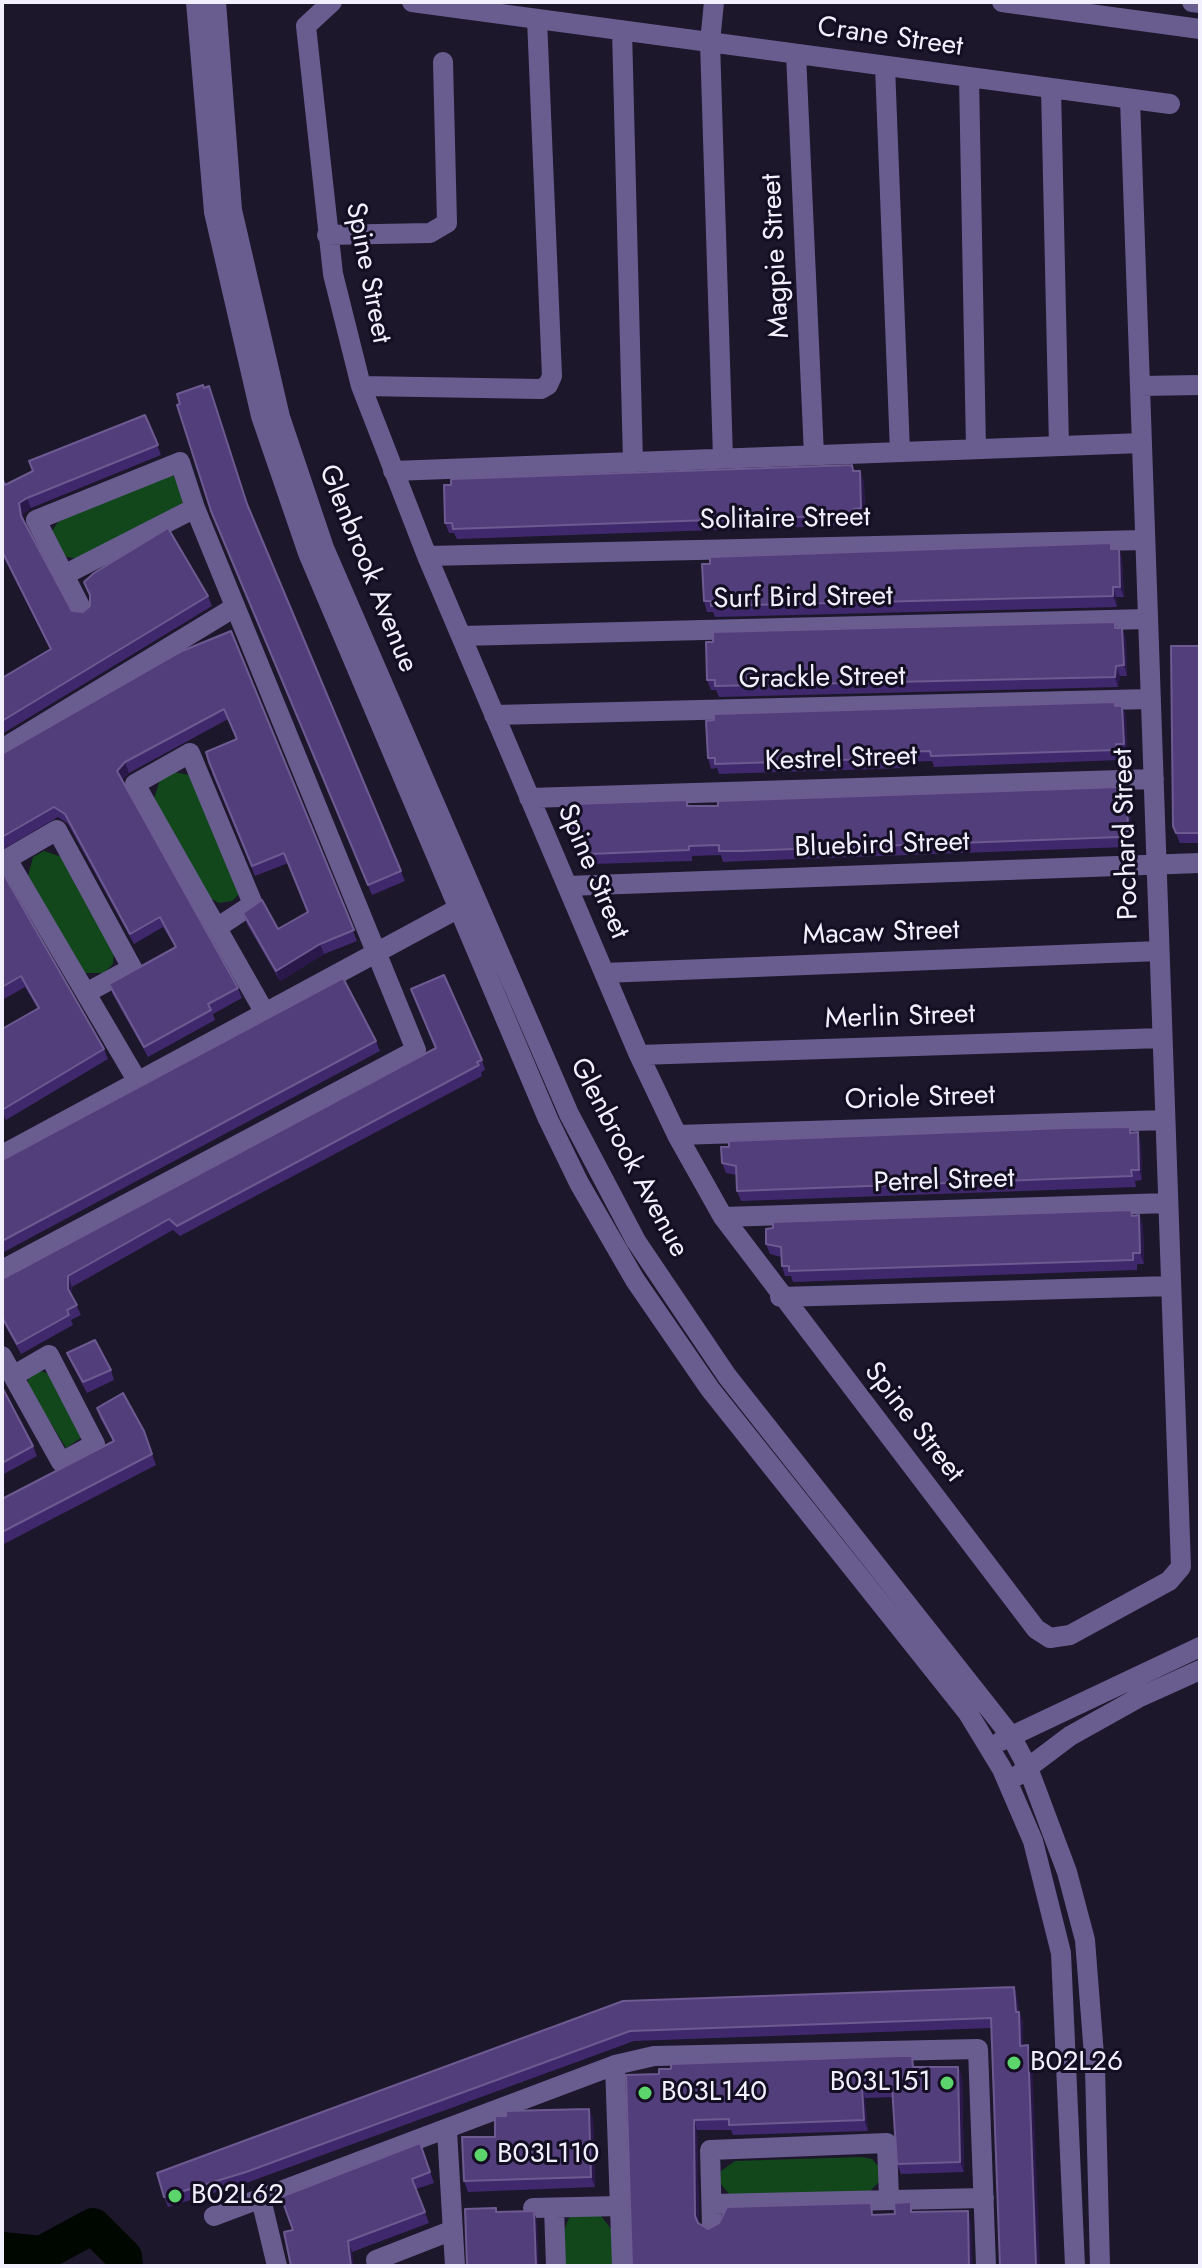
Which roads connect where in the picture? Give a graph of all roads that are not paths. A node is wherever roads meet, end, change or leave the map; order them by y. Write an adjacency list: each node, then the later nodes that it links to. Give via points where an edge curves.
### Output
1 (196, 2): 48 (street, Glenbrook Avenue, via 214,212 261,416 308,553)
2 (216, 2): 71 (street, Glenbrook Avenue, via 232,210 280,417 324,548 569,1114 636,1241 727,1376)
3 (332, 2): 20 (street, Spine Street, via 306,26)
4 (412, 2): 9 (street, Crane Street)
5 (714, 2): 12 (street)
6 (1002, 2): 10 (street)
7 (1192, 2): 8 (street)
8 (1200, 3)
9 (537, 19): 11 (street, Crane Street); 22 (street, via 552,376 548,385)
10 (1200, 29)
11 (622, 30): 12 (street, Crane Street); 30 (street)
12 (710, 42): 13 (street, Crane Street); 29 (street)
13 (796, 54): 15 (street, Crane Street); 28 (street, Magpie Street)
14 (443, 62): 20 (street, via 447,223 430,233)
15 (885, 66): 16 (street, Crane Street); 27 (street)
16 (969, 77): 17 (street, Crane Street); 26 (street)
17 (1051, 88): 18 (street, Crane Street); 25 (street)
18 (1130, 99): 19 (street, Crane Street); 23 (street, Pochard Street)
19 (1170, 104)
20 (327, 235): 22 (street, Spine Street)
21 (1200, 385): 23 (street)
22 (361, 386): 31 (street, Spine Street)
23 (1140, 386): 24 (street, Pochard Street)
24 (1142, 443): 25 (street); 33 (street, Pochard Street)
25 (1059, 446): 26 (street)
26 (976, 449): 27 (street)
27 (900, 452): 28 (street)
28 (814, 455): 29 (street)
29 (723, 458): 30 (street)
30 (633, 462): 31 (street)
31 (393, 471): 34 (street, Spine Street)
32 (195, 508): 35 (street); 35 (street, via 180,462 36,520); 36 (street)
33 (1145, 540): 34 (street, Solitaire Street); 38 (street, Pochard Street)
34 (427, 556): 39 (street, Spine Street)
35 (64, 575): 37 (street)
36 (235, 607): 42 (street); 51 (street)
37 (82, 610)
38 (1148, 619): 39 (street, Surf Bird Street); 40 (street, Pochard Street)
39 (461, 636): 41 (street, Spine Street)
40 (1151, 699): 41 (street, Grackle Street); 43 (street, Pochard Street)
41 (494, 715): 44 (street, Spine Street)
42 (2, 749)
43 (1154, 779): 44 (street, Kestrel Street); 46 (street, Pochard Street)
44 (529, 798): 47 (street, Spine Street)
45 (1200, 863): 46 (street, Bluebird Street)
46 (1156, 865): 47 (street, Bluebird Street); 50 (street, Pochard Street)
47 (567, 886): 52 (street, Spine Street)
48 (459, 908): 51 (street); 72 (street, Glenbrook Avenue, via 554,1131 635,1280 710,1389 968,1713)
49 (218, 927): 49 (street, via 250,909 252,895 190,753 135,784); 54 (street)
50 (1159, 951): 52 (street, Macaw Street); 55 (street, Pochard Street)
51 (376, 953): 54 (street); 63 (street, via 416,1050)
52 (604, 973): 56 (street, Spine Street)
53 (86, 993): 53 (street, via 7,859 57,830 132,968); 57 (street)
54 (265, 1013): 57 (street)
55 (1162, 1038): 56 (street, Merlin Street); 58 (street, Pochard Street)
56 (639, 1055): 59 (street, Spine Street)
57 (138, 1082): 60 (street)
58 (1165, 1120): 59 (street, Oriole Street); 61 (street, Pochard Street)
59 (677, 1135): 62 (street, Spine Street)
60 (2, 1155)
61 (1168, 1203): 62 (street, Petrel Street); 64 (street, Pochard Street)
62 (723, 1217): 65 (street, Spine Street)
63 (2, 1270)
64 (1171, 1286): 65 (street); 68 (street, Pochard Street, via 1181,1567 1169,1581 1070,1635)
65 (780, 1297): 68 (street, Spine Street, via 1036,1629)
66 (2, 1356): 67 (street)
67 (13, 1376): 67 (street, via 61,1462 95,1444 49,1355)
68 (1050, 1638)
69 (1200, 1647): 71 (street)
70 (1200, 1670): 73 (street, via 1070,1736)
71 (1011, 1736): 72 (street); 73 (street, Glenbrook Avenue)
72 (989, 1747): 74 (street, Glenbrook Avenue)
73 (1028, 1768): 74 (street); 94 (street, Glenbrook Avenue, via 1067,1872 1085,1940 1095,2068)
74 (1008, 1782): 93 (street, Glenbrook Avenue, via 1033,1841 1061,1953)
75 (615, 2065): 76 (street); 77 (street, via 654,2056 978,2049); 81 (street)
76 (447, 2131): 78 (street); 86 (street)
77 (984, 2198): 79 (street); 92 (street)
78 (261, 2199): 84 (street); 87 (street)
79 (889, 2200): 80 (street); 80 (street, via 887,2143 710,2150)
80 (712, 2204): 85 (street)
81 (620, 2206): 83 (street); 91 (street)
82 (533, 2208): 83 (street)
83 (554, 2208): 90 (street)
84 (214, 2216)
85 (712, 2226)
86 (453, 2230): 88 (street, via 376,2260); 89 (street)
87 (277, 2266)
88 (377, 2266)
89 (455, 2266)
90 (556, 2266)
91 (622, 2266)
92 (986, 2266)
93 (1075, 2266)
94 (1100, 2266)

